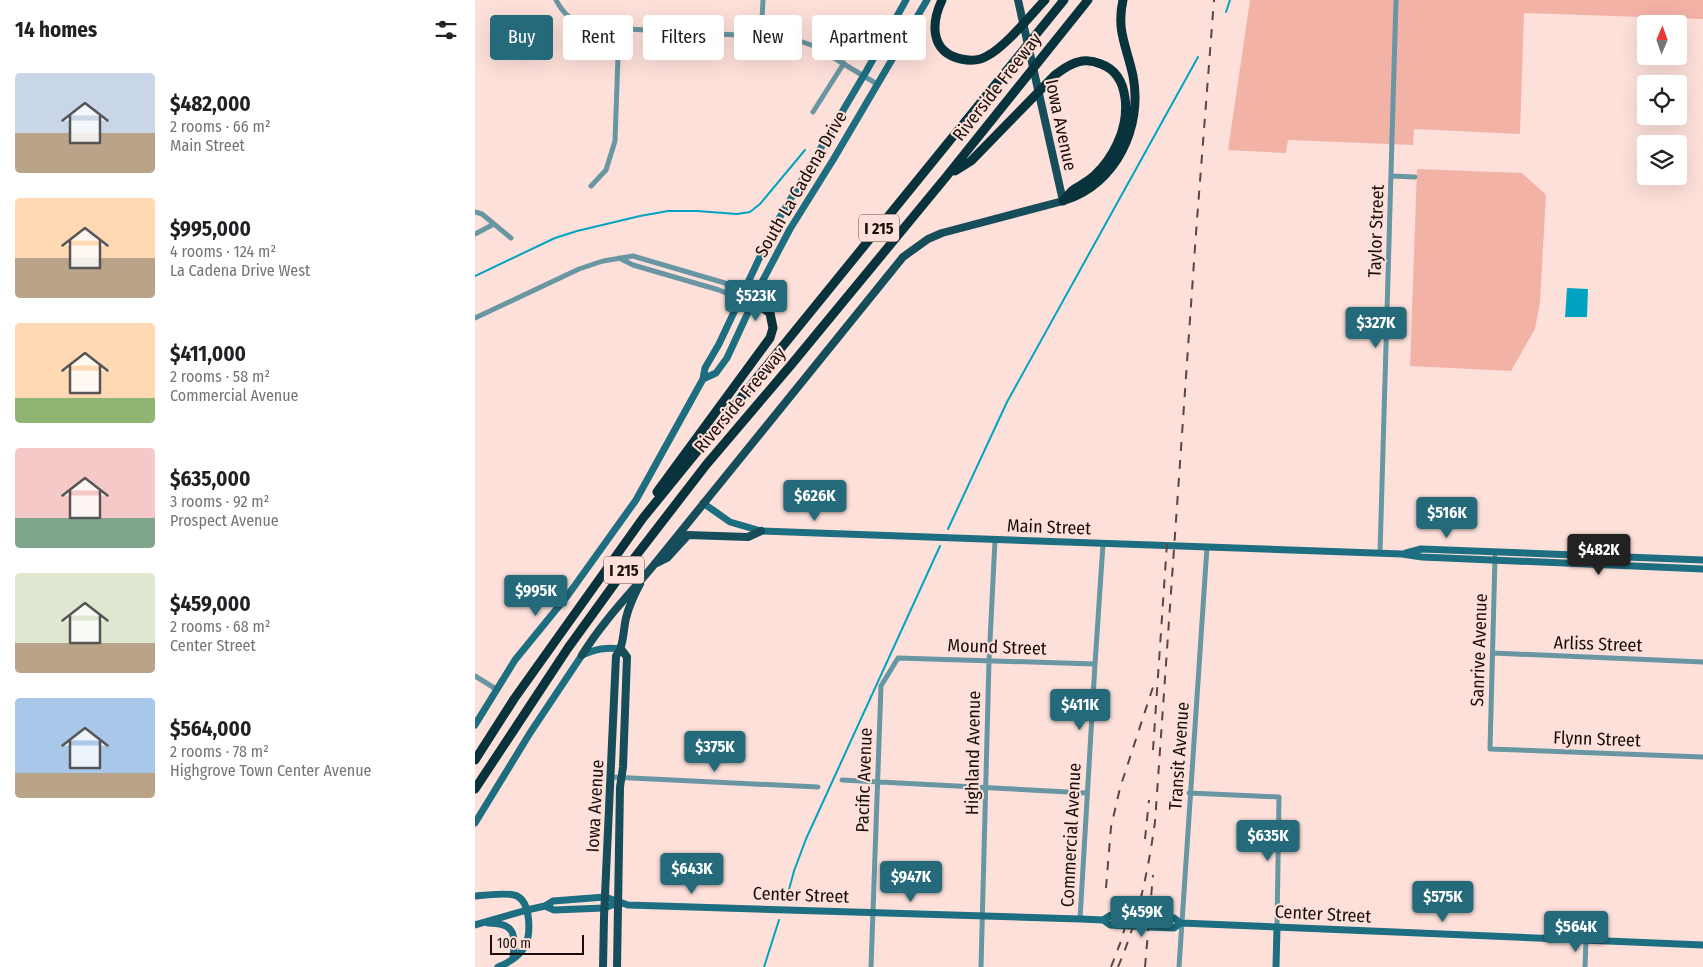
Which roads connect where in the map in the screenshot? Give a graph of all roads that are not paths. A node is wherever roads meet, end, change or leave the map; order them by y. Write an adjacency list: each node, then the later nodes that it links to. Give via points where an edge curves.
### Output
1 (556, 0): 12 (street)
2 (763, 0): 13 (street)
3 (906, 0): 19 (main road, South La Cadena Drive)
4 (927, 0): 20 (main road, South La Cadena Drive)
5 (942, 0): 7 (highway, via 934,28 939,45 958,58 975,60 998,50)
6 (1018, 0): 26 (main road, Iowa Avenue)
7 (1045, 0)
8 (1065, 0): 38 (highway, Riverside Freeway / I 215)
9 (1088, 0): 24 (highway, Riverside Freeway / I 215)
10 (1123, 0): 26 (highway, via 1121,27 1135,93 1132,126 1121,153 1103,177 1085,192)
11 (1396, 0): 22 (street, Taylor Street)
12 (566, 15)
13 (762, 15)
14 (633, 29): 15 (street)
15 (734, 35)
16 (802, 42): 18 (street)
17 (618, 60): 25 (street, via 615,141 606,170)
18 (844, 63): 19 (street); 21 (street)
19 (863, 76): 20 (street); 32 (main road, South La Cadena Drive, via 774,226)
20 (877, 84): 34 (main road, South La Cadena Drive, via 790,229)
21 (813, 112)
22 (1392, 176): 23 (street); 44 (street, Taylor Street)
23 (1415, 176)
24 (946, 177): 26 (highway, via 971,161 1069,65 1079,61 1096,62 1110,68 1121,81 1125,101 1123,124 1118,143 1106,162); 70 (highway, Riverside Freeway / I 215, via 706,465 627,567)
25 (591, 186)
26 (1063, 201): 37 (main road, via 942,233 927,239 903,257)
27 (475, 212): 28 (street)
28 (494, 224): 29 (street); 30 (street)
29 (475, 234)
30 (511, 238)
31 (619, 258): 32 (street, via 633,256); 33 (street); 35 (street, via 579,270)
32 (744, 290): 33 (main road, South La Cadena Drive); 34 (street)
33 (740, 299): 34 (street); 36 (main road, South La Cadena Drive, via 705,368)
34 (754, 301): 36 (main road, South La Cadena Drive, via 727,358 716,373); 38 (highway, via 770,313 773,328 770,338 651,499)
35 (475, 318)
36 (703, 379): 59 (main road, South La Cadena Drive, via 649,480 568,595 515,660)
37 (703, 503): 39 (main road, Main Street, via 730,522); 48 (main road)
38 (643, 518): 63 (highway, Riverside Freeway / I 215, via 514,699)
39 (761, 531): 40 (main road, Main Street); 48 (main road, via 748,536 688,535 667,558)
40 (995, 540): 41 (main road, Main Street); 55 (street, Highland Avenue)
41 (1103, 544): 42 (main road, Main Street); 57 (street, Commercial Avenue)
42 (1207, 547): 44 (main road, Main Street); 72 (street, Transit Avenue)
43 (1496, 552): 45 (main road, Main Street, via 1421,550); 46 (main road, Main Street); 47 (street, Sanrive Avenue)
44 (1380, 553): 45 (main road, Main Street)
45 (1402, 554): 47 (main road, Main Street)
46 (1703, 560)
47 (1495, 561): 49 (main road, Main Street); 52 (street, Sanrive Avenue)
48 (653, 566): 50 (main road)
49 (1703, 568)
50 (643, 578): 51 (main road, Iowa Avenue, via 626,617); 53 (main road, via 621,601)
51 (621, 649): 53 (main road, via 595,649); 64 (main road, Iowa Avenue, via 616,656); 65 (main road, Iowa Avenue, via 627,657)
52 (1493, 653): 56 (street, Arliss Street); 61 (street, Sanrive Avenue)
53 (582, 655): 73 (main road)
54 (898, 658): 55 (street, Mound Street); 67 (street, Pacific Avenue, via 881,686)
55 (989, 661): 57 (street, Mound Street); 69 (street, Highland Avenue)
56 (1703, 662)
57 (1095, 664): 71 (street, Commercial Avenue)
58 (475, 676): 59 (street)
59 (496, 689): 60 (main road, South La Cadena Drive)
60 (475, 725)
61 (1490, 748): 62 (street, Flynn Street)
62 (1703, 757)
63 (475, 760)
64 (611, 777): 65 (street); 75 (main road, Iowa Avenue)
65 (621, 778): 68 (street); 76 (main road, Iowa Avenue)
66 (842, 780): 67 (street)
67 (877, 782): 69 (street); 80 (street, Pacific Avenue)
68 (818, 787)
69 (986, 788): 71 (street); 81 (street, Highland Avenue)
70 (475, 789)
71 (1087, 793): 82 (street, Commercial Avenue)
72 (1189, 793): 84 (street, Transit Avenue); 86 (street, via 1279,797)
73 (475, 823)
74 (475, 896): 79 (main road, via 514,895 521,899)
75 (605, 898): 76 (main road, Center Street); 77 (main road, Center Street, via 553,901); 78 (main road, Iowa Avenue)
76 (618, 903): 78 (main road, Center Street); 80 (main road, Center Street); 92 (main road, Iowa Avenue)
77 (545, 906): 78 (main road, Center Street, via 554,910); 79 (main road, Center Street)
78 (605, 908): 91 (main road, Iowa Avenue)
79 (527, 910): 83 (main road, Center Street); 89 (main road, via 529,924 525,947)
80 (874, 912): 81 (main road, Center Street); 93 (street, Pacific Avenue)
81 (983, 916): 82 (main road, Center Street); 94 (street, Highland Avenue)
82 (1080, 919): 84 (main road, Center Street, via 1103,920 1111,915 1174,918)
83 (484, 922): 85 (main road, Center Street); 89 (main road, via 504,925 513,932)
84 (1181, 923): 86 (main road, Center Street); 95 (street, Transit Avenue)
85 (475, 925)
86 (1277, 927): 87 (main road, Center Street); 96 (main road)
87 (1586, 940): 88 (main road, Center Street); 97 (street)
88 (1703, 945)
89 (513, 958): 90 (main road)
90 (498, 967)
91 (603, 967)
92 (617, 967)
93 (871, 967)
94 (981, 967)
95 (1179, 967)
96 (1276, 967)
97 (1585, 967)

